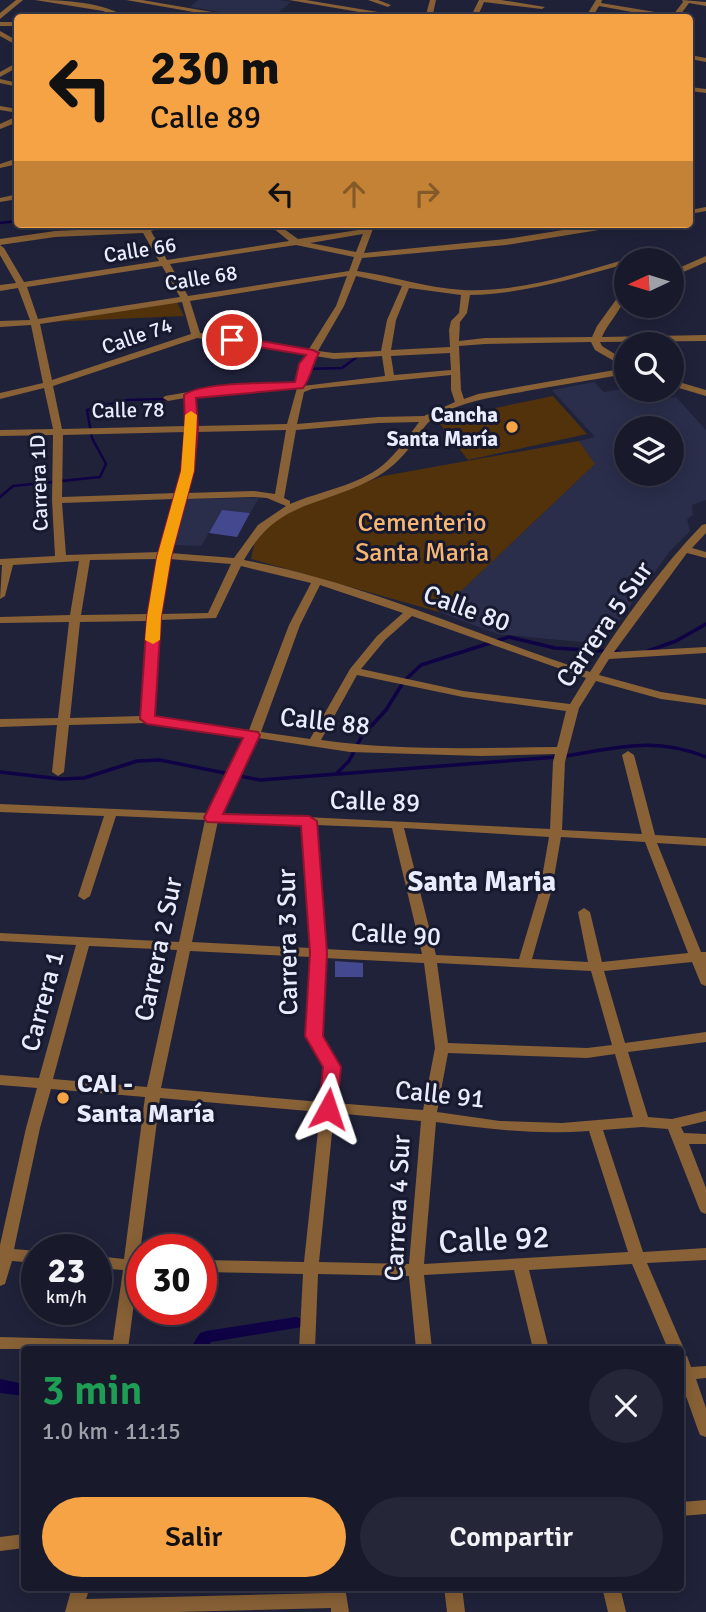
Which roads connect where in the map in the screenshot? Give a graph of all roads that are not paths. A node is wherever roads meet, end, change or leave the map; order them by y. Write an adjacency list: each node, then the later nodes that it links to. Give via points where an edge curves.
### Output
1 (20, 0): 23 (street)
2 (38, 0): 10 (street)
3 (130, 0): 16 (street)
4 (192, 0): 16 (street)
5 (292, 0): 14 (street)
6 (371, 0): 13 (street)
7 (483, 0): 15 (street)
8 (643, 0): 17 (street)
9 (687, 0): 12 (street)
10 (79, 2): 18 (street)
11 (598, 2): 17 (street)
12 (706, 4)
13 (388, 5)
14 (337, 6): 20 (street); 21 (street)
15 (542, 8)
16 (183, 9): 19 (street)
17 (635, 10): 22 (street)
18 (117, 14)
19 (222, 14)
20 (332, 14)
21 (386, 14)
22 (658, 14)
23 (0, 17)
24 (154, 228): 29 (street)
25 (277, 228): 32 (street)
26 (369, 228): 32 (street, Calle 66); 34 (street)
27 (571, 228): 30 (street)
28 (593, 228): 30 (street)
29 (146, 230): 31 (street); 36 (street)
30 (575, 231): 34 (street)
31 (0, 242)
32 (296, 242): 34 (street); 36 (street, Calle 66)
33 (0, 248): 40 (street, Carrera 1D)
34 (360, 256): 39 (street)
35 (706, 259): 38 (street)
36 (166, 264): 40 (street, Calle 66); 44 (street)
37 (614, 265): 43 (street, Calle 68, via 536,288)
38 (684, 269)
39 (351, 273): 41 (street, Calle 68); 44 (street, Calle 68); 52 (street, via 340,306)
40 (22, 286): 42 (street, Calle 66); 46 (street, Carrera 1D)
41 (406, 286): 43 (street, Calle 68); 53 (street, via 391,317)
42 (0, 288)
43 (466, 292): 51 (street, via 463,313 455,325)
44 (185, 299): 46 (street, Calle 68); 48 (street)
45 (614, 308): 50 (street)
46 (35, 323): 47 (street, Calle 68); 58 (street, Carrera 1D)
47 (0, 324)
48 (196, 335): 52 (street, Calle 74); 58 (street, Calle 74)
49 (706, 338): 50 (street, Calle 74)
50 (595, 341): 51 (street, Calle 74, via 512,340); 54 (street)
51 (456, 347): 53 (street, Calle 74); 55 (street)
52 (313, 353): 53 (street, Calle 74); 60 (street)
53 (384, 354): 57 (street)
54 (614, 358)
55 (454, 372): 57 (street); 65 (street)
56 (614, 374): 65 (street, Calle 78)
57 (390, 377): 60 (street)
58 (46, 385): 62 (street, Calle 74); 69 (street, Carrera 1D)
59 (684, 387): 61 (street)
60 (299, 388): 63 (street, via 224,389); 67 (street)
61 (706, 393)
62 (0, 396)
63 (190, 397): 64 (street); 68 (street)
64 (168, 398)
65 (460, 403): 66 (street, Calle 78)
66 (426, 419): 67 (street, Calle 78); 74 (street, via 381,471)
67 (293, 427): 68 (street, Calle 78); 72 (street)
68 (191, 428): 69 (street, Calle 78); 71 (street)
69 (58, 431): 70 (street, Calle 78); 73 (street, Carrera 1D)
70 (0, 433)
71 (182, 496): 72 (street); 73 (street); 79 (street)
72 (279, 498): 74 (street)
73 (57, 500): 82 (street, Carrera 1D)
74 (291, 507): 76 (street, via 272,518)
75 (706, 527): 77 (street, Carrera 5 Sur)
76 (244, 548): 80 (street, Calle 80); 84 (street)
77 (685, 549): 78 (street); 93 (street, Carrera 5 Sur)
78 (706, 555)
79 (164, 557): 80 (street, Calle 80); 81 (street, Calle 80); 88 (street)
80 (211, 558): 84 (street, Calle 80)
81 (85, 559): 82 (street, Calle 80); 89 (street)
82 (61, 560): 83 (street, Calle 80)
83 (4, 561): 86 (street)
84 (240, 562): 85 (street, Calle 80); 88 (street, via 212,616)
85 (317, 581): 87 (street, Calle 80); 101 (street, Carrera 2 Sur, via 286,641)
86 (0, 596)
87 (410, 611): 91 (street, Calle 80); 94 (street)
88 (154, 617): 89 (street); 98 (street)
89 (75, 618): 90 (street); 99 (street)
90 (0, 620)
91 (490, 641): 95 (street, Calle 80)
92 (706, 650): 93 (street)
93 (608, 651): 95 (street, Carrera 5 Sur)
94 (354, 671): 97 (street, via 522,704); 102 (street)
95 (590, 676): 96 (street, Calle 80, via 662,697); 97 (street, Carrera 5 Sur)
96 (706, 702)
97 (573, 708): 103 (street, Carrera 5 Sur)
98 (147, 719): 99 (street, Calle 88); 101 (street, Calle 88)
99 (65, 721): 100 (street, Calle 88); 105 (street)
100 (0, 723)
101 (253, 735): 102 (street, Calle 88); 108 (street, Carrera 2 Sur)
102 (313, 744): 103 (street, Calle 88)
103 (561, 755): 111 (street, Carrera 5 Sur)
104 (628, 755): 112 (street)
105 (58, 772)
106 (0, 808): 107 (street, Calle 89)
107 (111, 813): 108 (street, Calle 89); 114 (street)
108 (212, 818): 109 (street, Calle 89); 118 (street, Carrera 2 Sur)
109 (309, 821): 110 (street, Calle 89); 119 (street, Carrera 3 Sur)
110 (397, 824): 111 (street, Calle 89); 121 (street, Carrera 4 Sur)
111 (555, 832): 112 (street, Calle 89); 122 (street, Carrera 5 Sur, via 546,889)
112 (650, 840): 113 (street, Calle 89); 120 (street)
113 (706, 842)
114 (84, 896)
115 (584, 912): 123 (street)
116 (0, 937): 117 (street, Calle 90)
117 (83, 940): 118 (street, Calle 90); 129 (street, Carrera 1)
118 (187, 947): 119 (street, Calle 90); 130 (street, Carrera 2 Sur)
119 (318, 953): 121 (street, Calle 90); 131 (street, Carrera 3 Sur, via 314,1036 332,1067)
120 (701, 956): 123 (street, Calle 90); 124 (street)
121 (430, 958): 122 (street, Calle 90); 126 (street, Carrera 4 Sur)
122 (524, 963): 123 (street, Calle 90)
123 (596, 967): 127 (street)
124 (706, 981)
125 (706, 1037): 127 (street)
126 (442, 1048): 127 (street); 132 (street, Carrera 4 Sur)
127 (620, 1051): 134 (street)
128 (0, 1080): 129 (street, Calle 91)
129 (45, 1084): 130 (street, Calle 91); 141 (street, Carrera 1)
130 (153, 1094): 131 (street, Calle 91); 140 (street, Carrera 2 Sur)
131 (328, 1109): 132 (street, Calle 91); 146 (street, Carrera 3 Sur)
132 (429, 1116): 136 (street, Calle 91, via 500,1126); 148 (street, Carrera 4 Sur)
133 (706, 1116): 135 (street, Calle 91)
134 (642, 1122): 135 (street, Calle 91); 136 (street, Calle 91)
135 (672, 1124): 137 (street)
136 (594, 1125): 144 (street)
137 (680, 1138): 138 (street); 139 (street)
138 (706, 1139)
139 (706, 1208)
140 (140, 1234)
141 (2, 1254): 143 (street); 149 (street, Carrera 1)
142 (706, 1254): 144 (street, Calle 92)
143 (21, 1256)
144 (638, 1259): 147 (street, Calle 92); 157 (street)
145 (217, 1266): 146 (street, Calle 92)
146 (311, 1267): 148 (street, Calle 92); 154 (street, Carrera 3 Sur)
147 (521, 1267): 148 (street, Calle 92); 156 (street)
148 (416, 1270): 155 (street, Carrera 4 Sur)
149 (0, 1280)
150 (126, 1319): 153 (street, Carrera 2 Sur)
151 (0, 1343): 152 (street)
152 (72, 1346)
153 (120, 1346)
154 (307, 1346)
155 (424, 1346)
156 (540, 1346)
157 (675, 1346)
158 (706, 1372): 159 (street)
159 (684, 1375)
160 (684, 1377): 161 (street)
161 (706, 1430)
162 (706, 1507): 163 (street)
163 (684, 1509)
164 (21, 1541): 165 (street)
165 (0, 1544)
166 (80, 1591): 170 (street)
167 (453, 1591): 171 (street)
168 (612, 1591): 172 (street)
169 (338, 1600): 170 (street)
170 (74, 1609)
171 (456, 1612)
172 (617, 1612)

